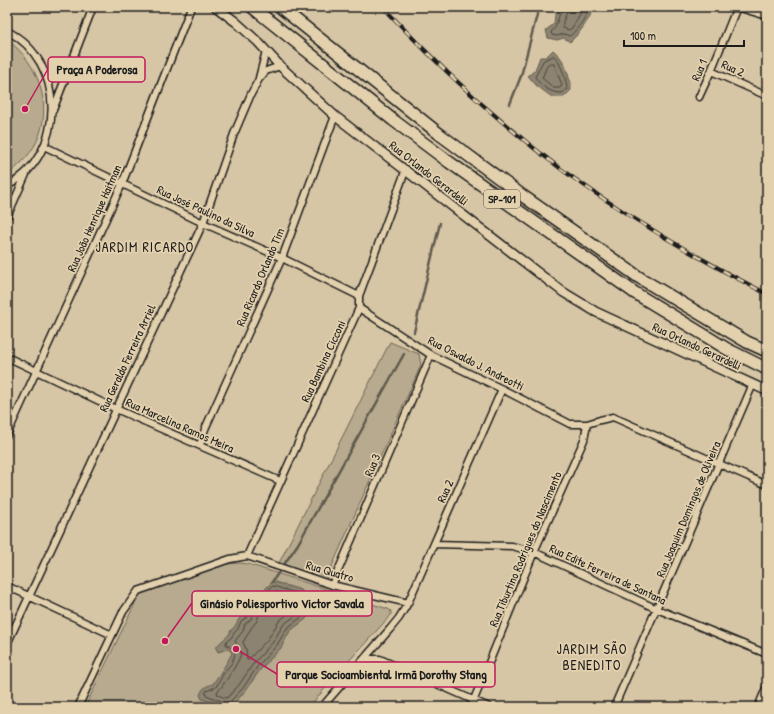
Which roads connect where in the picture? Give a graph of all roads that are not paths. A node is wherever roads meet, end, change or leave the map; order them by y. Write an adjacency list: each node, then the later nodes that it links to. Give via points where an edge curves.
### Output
1 (94, 7): 17 (street)
2 (191, 7): 22 (street, Rua João Henrique Haitman)
3 (216, 7): 11 (street, Rua Orlando Gerardelli)
4 (252, 7): 32 (highway, SP-101, via 449,162 635,293)
5 (280, 7): 10 (highway, SP-101)
6 (287, 7): 10 (highway)
7 (737, 7): 8 (street, Rua 1); 13 (street, Rua 1)
8 (767, 16)
9 (7, 31): 17 (street, via 25,44 37,59 46,75)
10 (320, 37): 29 (highway, SP-101, via 442,136 523,196 646,282 746,342)
11 (266, 51): 12 (street, Rua Orlando Gerardelli); 14 (street, Rua Geraldo Ferreira Arriel)
12 (280, 66): 14 (street, Rua Geraldo Ferreira Arriel, via 266,71); 18 (street, Rua Orlando Gerardelli)
13 (711, 71): 15 (street, Rua 2); 16 (street, Rua 1)
14 (259, 79): 25 (street, Rua Geraldo Ferreira Arriel, via 234,134)
15 (767, 96)
16 (699, 97)
17 (52, 111): 19 (street, via 50,129)
18 (335, 116): 20 (street, Rua Orlando Gerardelli); 26 (street, Rua Ricardo Orlando Tim)
19 (44, 146): 21 (street); 22 (street, Rua José Paulino da Silva)
20 (406, 169): 27 (street, Rua Bambina Cicconi); 34 (street, Rua Orlando Gerardelli, via 563,292 596,312)
21 (28, 170): 23 (street); 24 (street)
22 (122, 184): 25 (street, Rua José Paulino da Silva); 33 (street, Rua João Henrique Haitman)
23 (7, 186)
24 (7, 217)
25 (203, 223): 26 (street, Rua José Paulino da Silva); 37 (street, Rua Geraldo Ferreira Arriel)
26 (282, 258): 27 (street, Rua José Paulino da Silva); 40 (street, Rua Ricardo Orlando Tim)
27 (359, 296): 28 (street, Rua Bambina Cicconi)
28 (359, 308): 30 (street, Rua Oswaldo J. Andreotti); 42 (street, Rua Bambina Cicconi)
29 (767, 351)
30 (432, 355): 35 (street, Rua Oswaldo J. Andreotti); 47 (street, Rua 3)
31 (7, 357): 33 (street, Rua Marcelina Ramos Meira)
32 (767, 369)
33 (36, 371): 37 (street, Rua Marcelina Ramos Meira); 39 (street, Rua João Henrique Haitman)
34 (752, 384): 36 (street, Rua Orlando Gerardelli); 41 (street, Rua Joaquim Domingos de Oliveira)
35 (502, 389): 38 (street, Rua Oswaldo J. Andreotti, via 570,424); 44 (street, Rua 2)
36 (767, 391)
37 (116, 409): 40 (street, Rua Marcelina Ramos Meira); 49 (street, Rua Geraldo Ferreira Arriel)
38 (587, 424): 41 (street, via 613,417); 45 (street, Rua Tiburtino Rodrigues do Nascimento, via 584,440)
39 (7, 435)
40 (200, 445): 42 (street, Rua Marcelina Ramos Meira)
41 (719, 465): 43 (street); 51 (street, Rua Joaquim Domingos de Oliveira)
42 (280, 482): 46 (street, Rua Bambina Cicconi)
43 (767, 485)
44 (434, 544): 45 (street, Rua Edite Ferreira de Santana, via 512,546); 50 (street, Rua 2)
45 (534, 552): 51 (street, Rua Edite Ferreira de Santana); 57 (street, Rua Tiburtino Rodrigues do Nascimento)
46 (247, 556): 47 (street, Rua Quatro); 52 (street, via 230,558 138,591 123,612)
47 (332, 585): 50 (street, Rua Quatro)
48 (7, 586): 49 (street)
49 (28, 597): 52 (street); 53 (street, Rua Geraldo Ferreira Arriel)
50 (408, 602): 55 (street, Rua 2, via 395,624)
51 (657, 609): 54 (street, Rua Edite Ferreira de Santana); 62 (street, Rua Joaquim Domingos de Oliveira)
52 (112, 635): 58 (street)
53 (7, 644)
54 (767, 654)
55 (364, 659): 57 (street, via 380,660); 59 (street, Rua 2)
56 (767, 686): 63 (street)
57 (474, 700): 60 (street, Rua Tiburtino Rodrigues do Nascimento); 61 (street)
58 (78, 707)
59 (322, 707)
60 (471, 707)
61 (489, 707)
62 (614, 707)
63 (758, 707)

